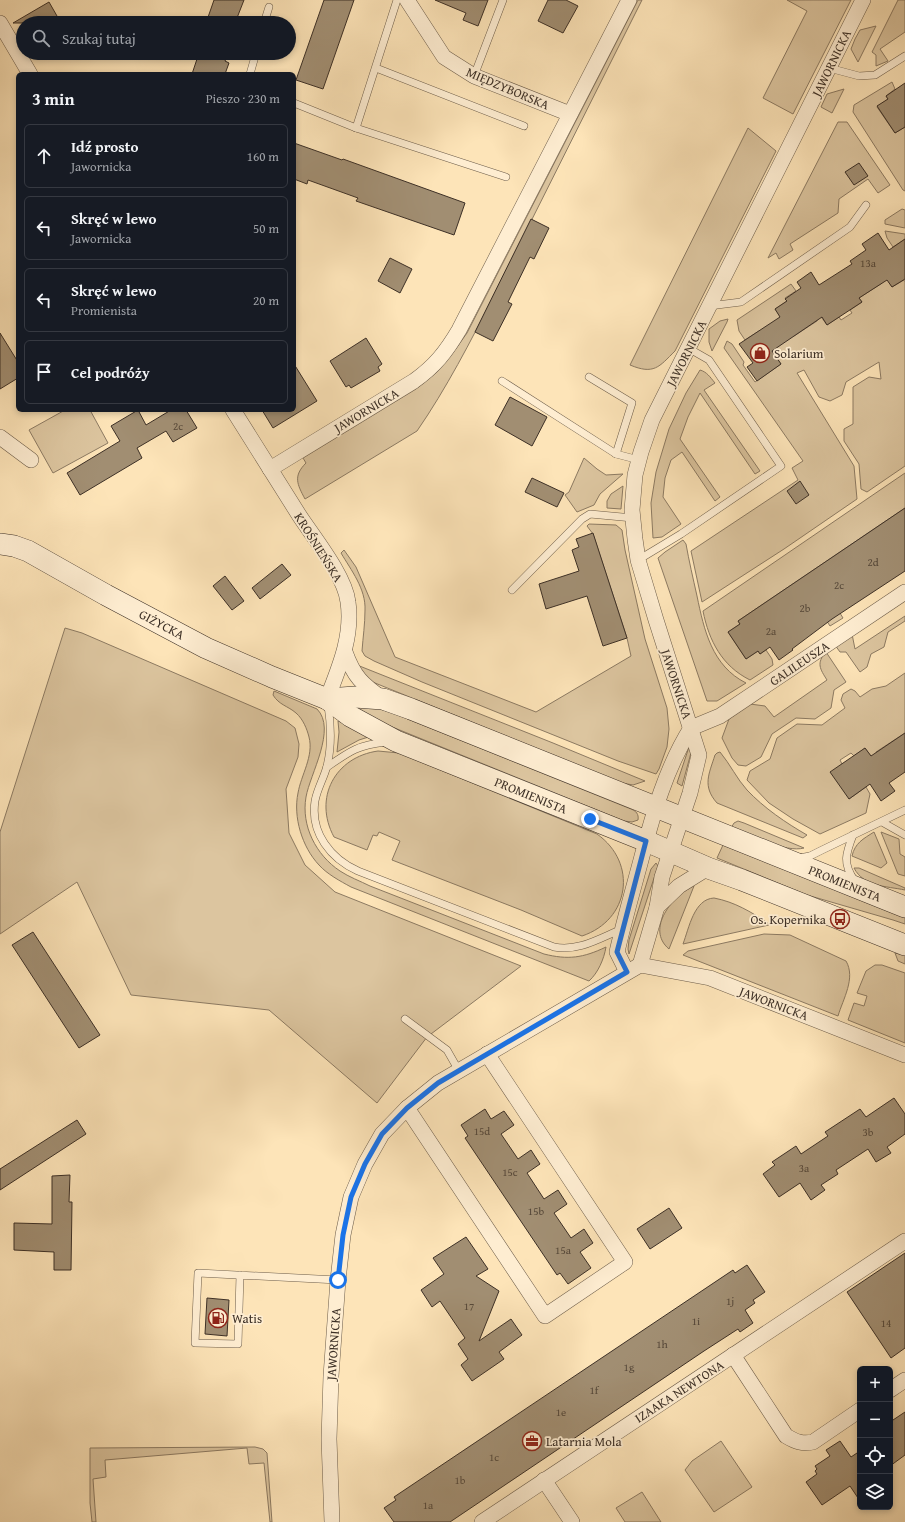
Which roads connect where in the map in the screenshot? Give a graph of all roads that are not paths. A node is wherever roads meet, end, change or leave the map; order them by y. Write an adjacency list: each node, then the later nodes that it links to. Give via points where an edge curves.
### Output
1 (398, 0): 13 (lane)
2 (407, 0): 17 (street, MIĘDZYBORSKA, via 444,57)
3 (503, 0): 17 (lane)
4 (629, 0): 19 (street, JAWORNICKA)
5 (862, 0): 14 (street, JAWORNICKA)
6 (269, 7): 7 (lane)
7 (266, 16)
8 (0, 23): 9 (street)
9 (16, 50)
10 (905, 56): 14 (lane, via 875,75 859,76)
11 (22, 60): 15 (street)
12 (254, 60): 16 (lane)
13 (376, 68): 20 (lane); 21 (lane)
14 (829, 68): 24 (street, JAWORNICKA)
15 (29, 72)
16 (251, 72)
17 (474, 76): 19 (street, MIĘDZYBORSKA)
18 (296, 104): 21 (lane)
19 (570, 114): 33 (street, JAWORNICKA, via 442,357 425,374)
20 (524, 126)
21 (356, 128): 22 (lane)
22 (506, 177)
23 (866, 205): 24 (lane, via 850,227 741,302)
24 (709, 306): 25 (street, JAWORNICKA)
25 (688, 348): 32 (street, JAWORNICKA, via 652,420); 36 (lane, via 709,360 781,466)
26 (589, 377): 30 (lane, via 632,403)
27 (502, 381): 30 (lane)
28 (234, 412): 33 (street, KROŚNIEŃSKA)
29 (0, 437): 31 (street)
30 (616, 454): 32 (lane)
31 (31, 460)
32 (638, 460): 34 (street, JAWORNICKA)
33 (270, 469): 39 (street, KROŚNIEŃSKA, via 342,582 348,597 349,611)
34 (632, 518): 36 (street, JAWORNICKA); 37 (lane, via 590,514 582,519)
35 (0, 544): 40 (street, GIŻYCKA, via 28,551 206,648 272,678)
36 (638, 560): 42 (street, JAWORNICKA)
37 (512, 590)
38 (905, 592): 42 (street, GALILEUSZA, via 720,716)
39 (345, 652): 40 (street, KROŚNIEŃSKA); 41 (street, PROMIENISTA, via 356,676)
40 (327, 698): 41 (street, PROMIENISTA); 43 (street, PROMIENISTA, via 350,716); 44 (lane, via 331,724)
41 (383, 699): 45 (street, PROMIENISTA)
42 (691, 728): 45 (street, JAWORNICKA, via 679,746); 47 (street, JAWORNICKA, via 699,755)
43 (396, 741): 44 (lane, via 363,745); 51 (street, PROMIENISTA)
44 (327, 767): 58 (lane, via 315,800 315,821 327,848 351,868 554,947 578,947)
45 (656, 808): 47 (street, PROMIENISTA); 51 (street, JAWORNICKA)
46 (905, 810): 48 (lane)
47 (682, 818): 52 (street, JAWORNICKA); 53 (street, PROMIENISTA)
48 (882, 822): 49 (lane); 50 (lane)
49 (853, 835): 53 (lane, via 810,856); 55 (lane, via 846,852 847,867 856,882)
50 (905, 835)
51 (646, 841): 52 (street, PROMIENISTA); 58 (street, JAWORNICKA)
52 (671, 851): 54 (street, PROMIENISTA); 56 (street, JAWORNICKA, via 662,877)
53 (780, 858): 55 (street, PROMIENISTA)
54 (708, 868): 56 (street, via 679,886); 59 (street, PROMIENISTA)
55 (872, 894): 57 (street, PROMIENISTA)
56 (657, 907): 60 (street, JAWORNICKA)
57 (905, 907)
58 (622, 929): 60 (street, JAWORNICKA, via 617,952)
59 (905, 945)
60 (634, 968): 62 (street, JAWORNICKA); 63 (street, JAWORNICKA, via 710,978)
61 (405, 1019): 64 (lane, via 447,1050)
62 (487, 1054): 64 (street, JAWORNICKA); 65 (street, via 625,1262 545,1316)
63 (905, 1055)
64 (459, 1071): 65 (street, JAWORNICKA, via 438,1083)
65 (407, 1108): 68 (street, JAWORNICKA, via 382,1134 365,1164 351,1197 343,1235)
66 (905, 1241): 69 (street, IZAAKA NEWTONA)
67 (240, 1274): 67 (lane, via 198,1273 195,1343 238,1344); 68 (lane)
68 (338, 1280): 74 (street, JAWORNICKA, via 331,1376)
69 (734, 1355): 72 (street, IZAAKA NEWTONA, via 786,1436 795,1442 813,1442); 73 (street, IZAAKA NEWTONA)
70 (905, 1380): 71 (street)
71 (893, 1388)
72 (857, 1412)
73 (544, 1480): 75 (street, IZAAKA NEWTONA); 76 (street)
74 (332, 1522)
75 (482, 1522)
76 (572, 1522)

